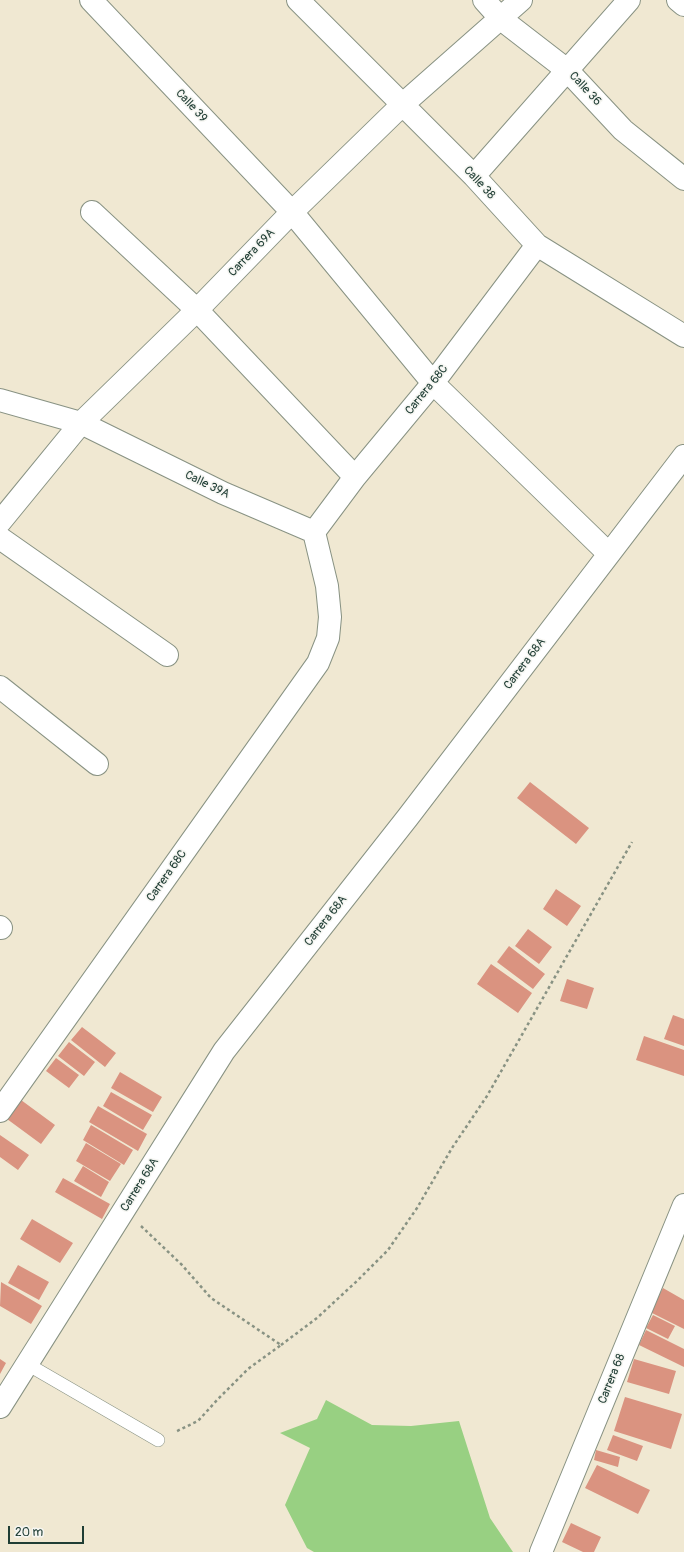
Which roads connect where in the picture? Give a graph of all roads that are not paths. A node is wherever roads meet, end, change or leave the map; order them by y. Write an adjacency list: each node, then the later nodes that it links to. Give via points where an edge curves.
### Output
1 (91, 0): 14 (street, Calle 39)
2 (298, 0): 10 (street, Calle 38)
3 (484, 0): 8 (street, Calle 36)
4 (521, 0): 8 (street, Carrera 69A)
5 (628, 0): 9 (street)
6 (678, 0): 7 (street)
7 (684, 5)
8 (501, 19): 9 (street, Calle 36); 10 (street, Carrera 69A)
9 (567, 70): 11 (street); 12 (street, Calle 36, via 623,130)
10 (402, 105): 11 (street, Calle 38); 14 (street, Carrera 69A)
11 (474, 176): 15 (street, Calle 38)
12 (684, 179)
13 (92, 212): 16 (street)
14 (292, 212): 16 (street, Carrera 69A); 18 (street, Calle 39)
15 (537, 245): 17 (street, Calle 38); 18 (street, Carrera 68C)
16 (197, 310): 20 (street, Carrera 69A); 22 (street)
17 (684, 336)
18 (433, 384): 22 (street, Carrera 68C); 26 (street, Calle 39)
19 (0, 400): 20 (street, Calle 39A)
20 (81, 423): 23 (street, Carrera 69A); 24 (street, Calle 39A, via 223,493)
21 (684, 456): 26 (street, Carrera 68A)
22 (355, 477): 24 (street, Carrera 68C)
23 (0, 522)
24 (314, 532): 30 (street, Carrera 68C, via 327,586 330,616 328,638 318,663)
25 (0, 538): 27 (street)
26 (609, 554): 32 (street, Carrera 68A, via 408,817 224,1051)
27 (167, 655)
28 (0, 687): 29 (street)
29 (97, 764)
30 (0, 1110)
31 (684, 1205): 35 (street, Carrera 68)
32 (27, 1364): 33 (street, Carrera 68A); 34 (lane)
33 (0, 1407)
34 (158, 1440)
35 (541, 1552)

